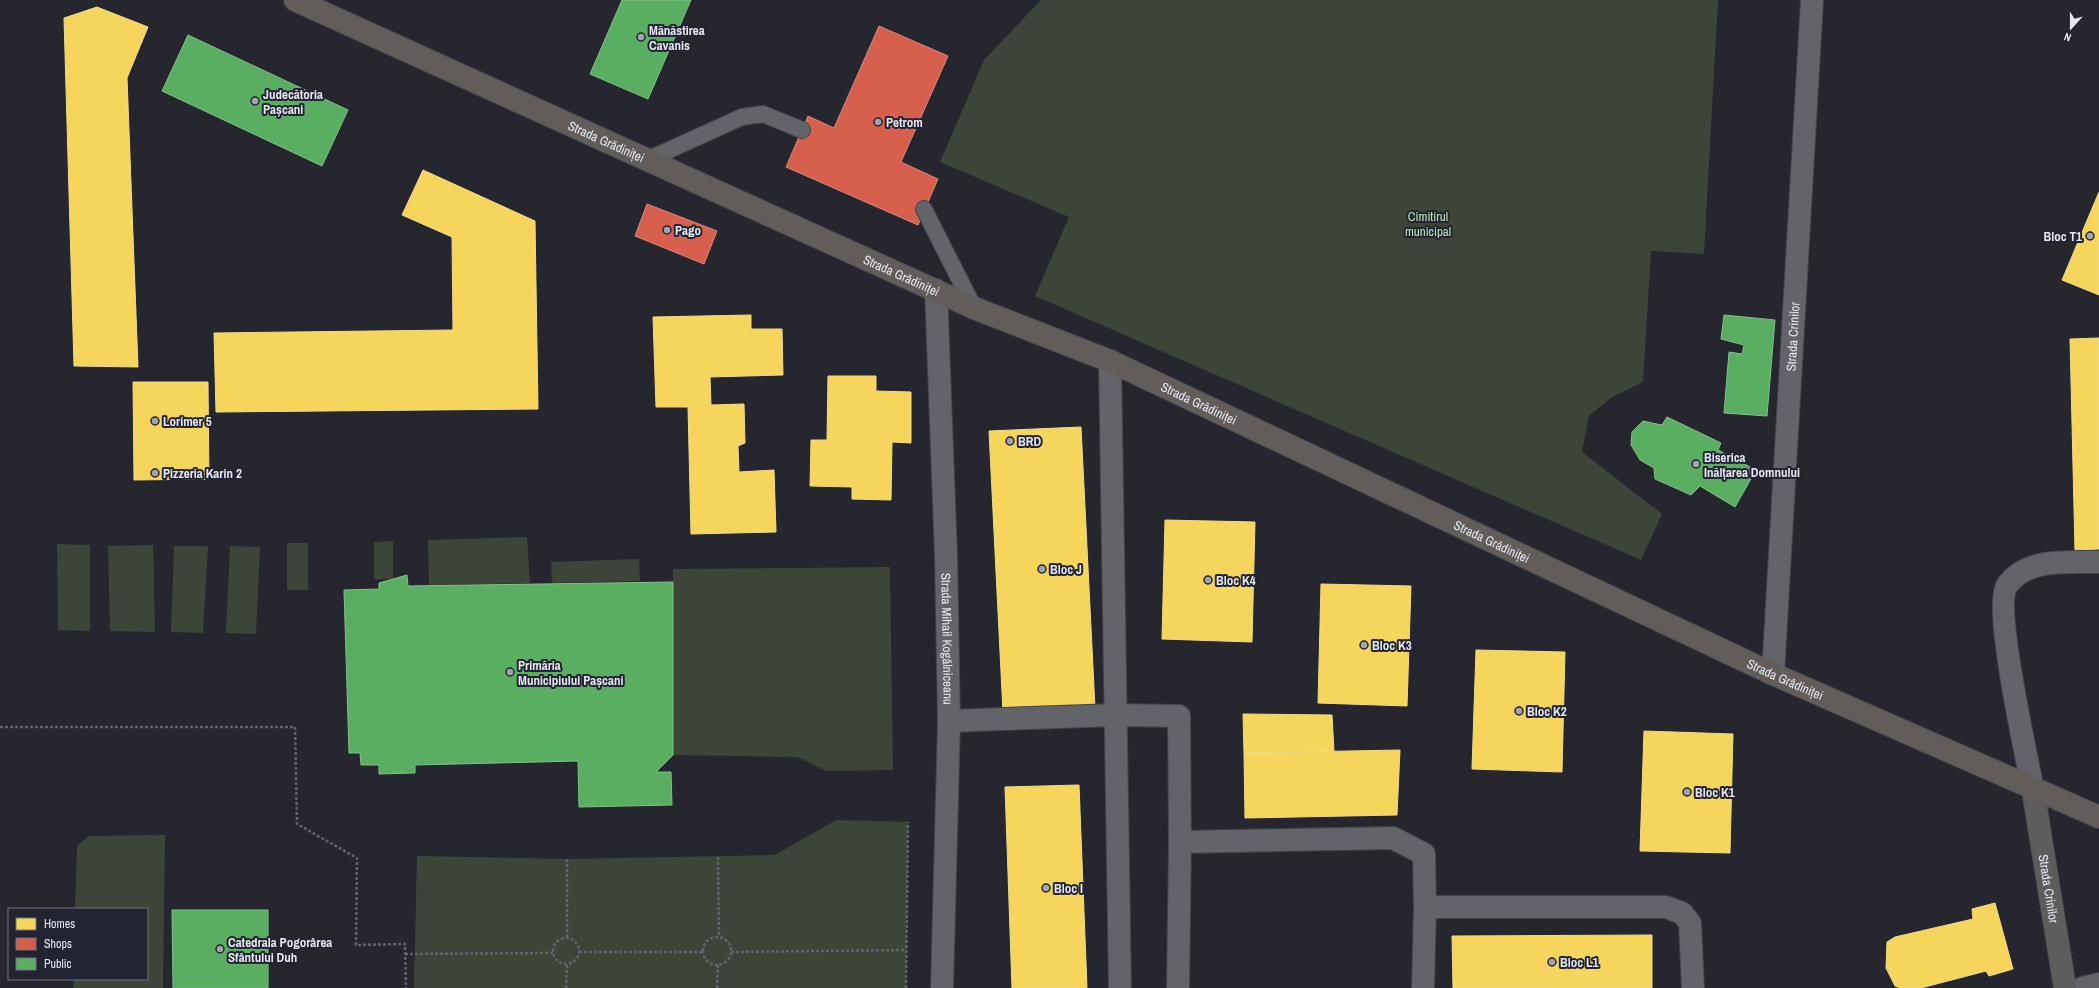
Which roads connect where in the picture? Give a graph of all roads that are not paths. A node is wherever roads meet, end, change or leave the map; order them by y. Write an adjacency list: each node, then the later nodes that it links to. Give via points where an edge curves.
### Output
1 (295, 0): 4 (main road, Strada Grădiniței)
2 (1812, 0): 10 (street, Strada Crinilor)
3 (802, 130): 4 (lane, via 763,114 742,117)
4 (647, 160): 6 (main road, Strada Grădiniței)
5 (924, 209): 7 (lane)
6 (936, 290): 7 (main road, Strada Grădiniței); 12 (street, Strada Mihail Kogălniceanu, via 946,555)
7 (974, 308): 8 (main road, Strada Grădiniței)
8 (1110, 361): 10 (main road, Strada Grădiniței); 11 (street)
9 (2099, 562): 13 (street, via 2045,563 2023,571 2007,584 2003,605 2006,647)
10 (1773, 674): 13 (main road, Strada Grădiniței)
11 (1117, 716): 12 (street); 15 (street, via 1179,716); 19 (street)
12 (949, 722): 18 (street, Strada Mihail Kogălniceanu)
13 (2033, 790): 14 (main road, Strada Grădiniței); 23 (main road, Strada Crinilor)
14 (2099, 817)
15 (1180, 842): 16 (street, via 1393,838 1424,854); 20 (street)
16 (1425, 907): 21 (street); 22 (street, via 1666,907 1682,913 1690,923)
17 (2099, 984): 24 (street)
18 (942, 988)
19 (1120, 988)
20 (1178, 988)
21 (1423, 988)
22 (1693, 988)
23 (2065, 988)
24 (2083, 988)

